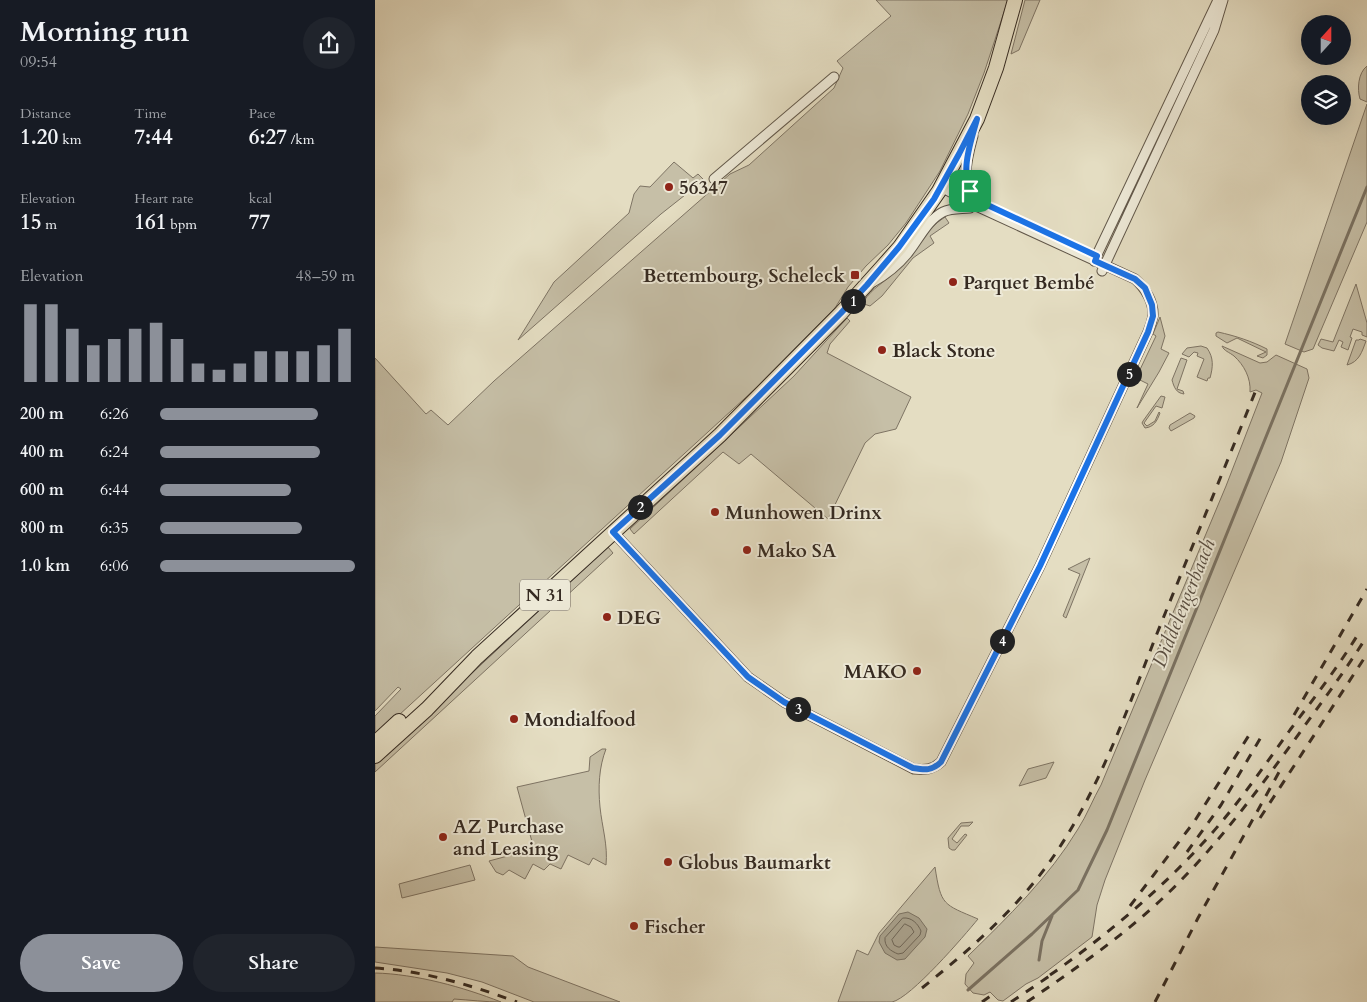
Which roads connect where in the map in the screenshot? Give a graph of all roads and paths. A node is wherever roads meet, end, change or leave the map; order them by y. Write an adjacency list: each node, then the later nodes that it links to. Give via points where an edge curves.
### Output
1 (1015, 0): 5 (main road, N 31, via 996,68)
2 (1218, 0): 9 (street)
3 (1223, 0): 10 (street, via 1214,30)
4 (834, 77): 6 (street)
5 (977, 119): 7 (main road, N 31); 9 (street, via 965,166 967,182 974,197)
6 (714, 179)
7 (940, 189): 8 (street); 9 (street); 11 (main road, N 31)
8 (970, 208): 10 (street, via 1102,271); 11 (street, via 950,210 937,216 892,271)
9 (1096, 258): 10 (street)
10 (1105, 266): 12 (street, via 1135,279 1145,288 1153,316 1148,332 1040,566 941,762 934,768 913,768 784,702 748,677)
11 (867, 285): 12 (main road, N 31, via 720,435)
12 (613, 532): 13 (main road, N 31)
13 (477, 657): 14 (main road, N 31, via 422,700); 15 (main road, N 31)
14 (375, 743)
15 (375, 756)

